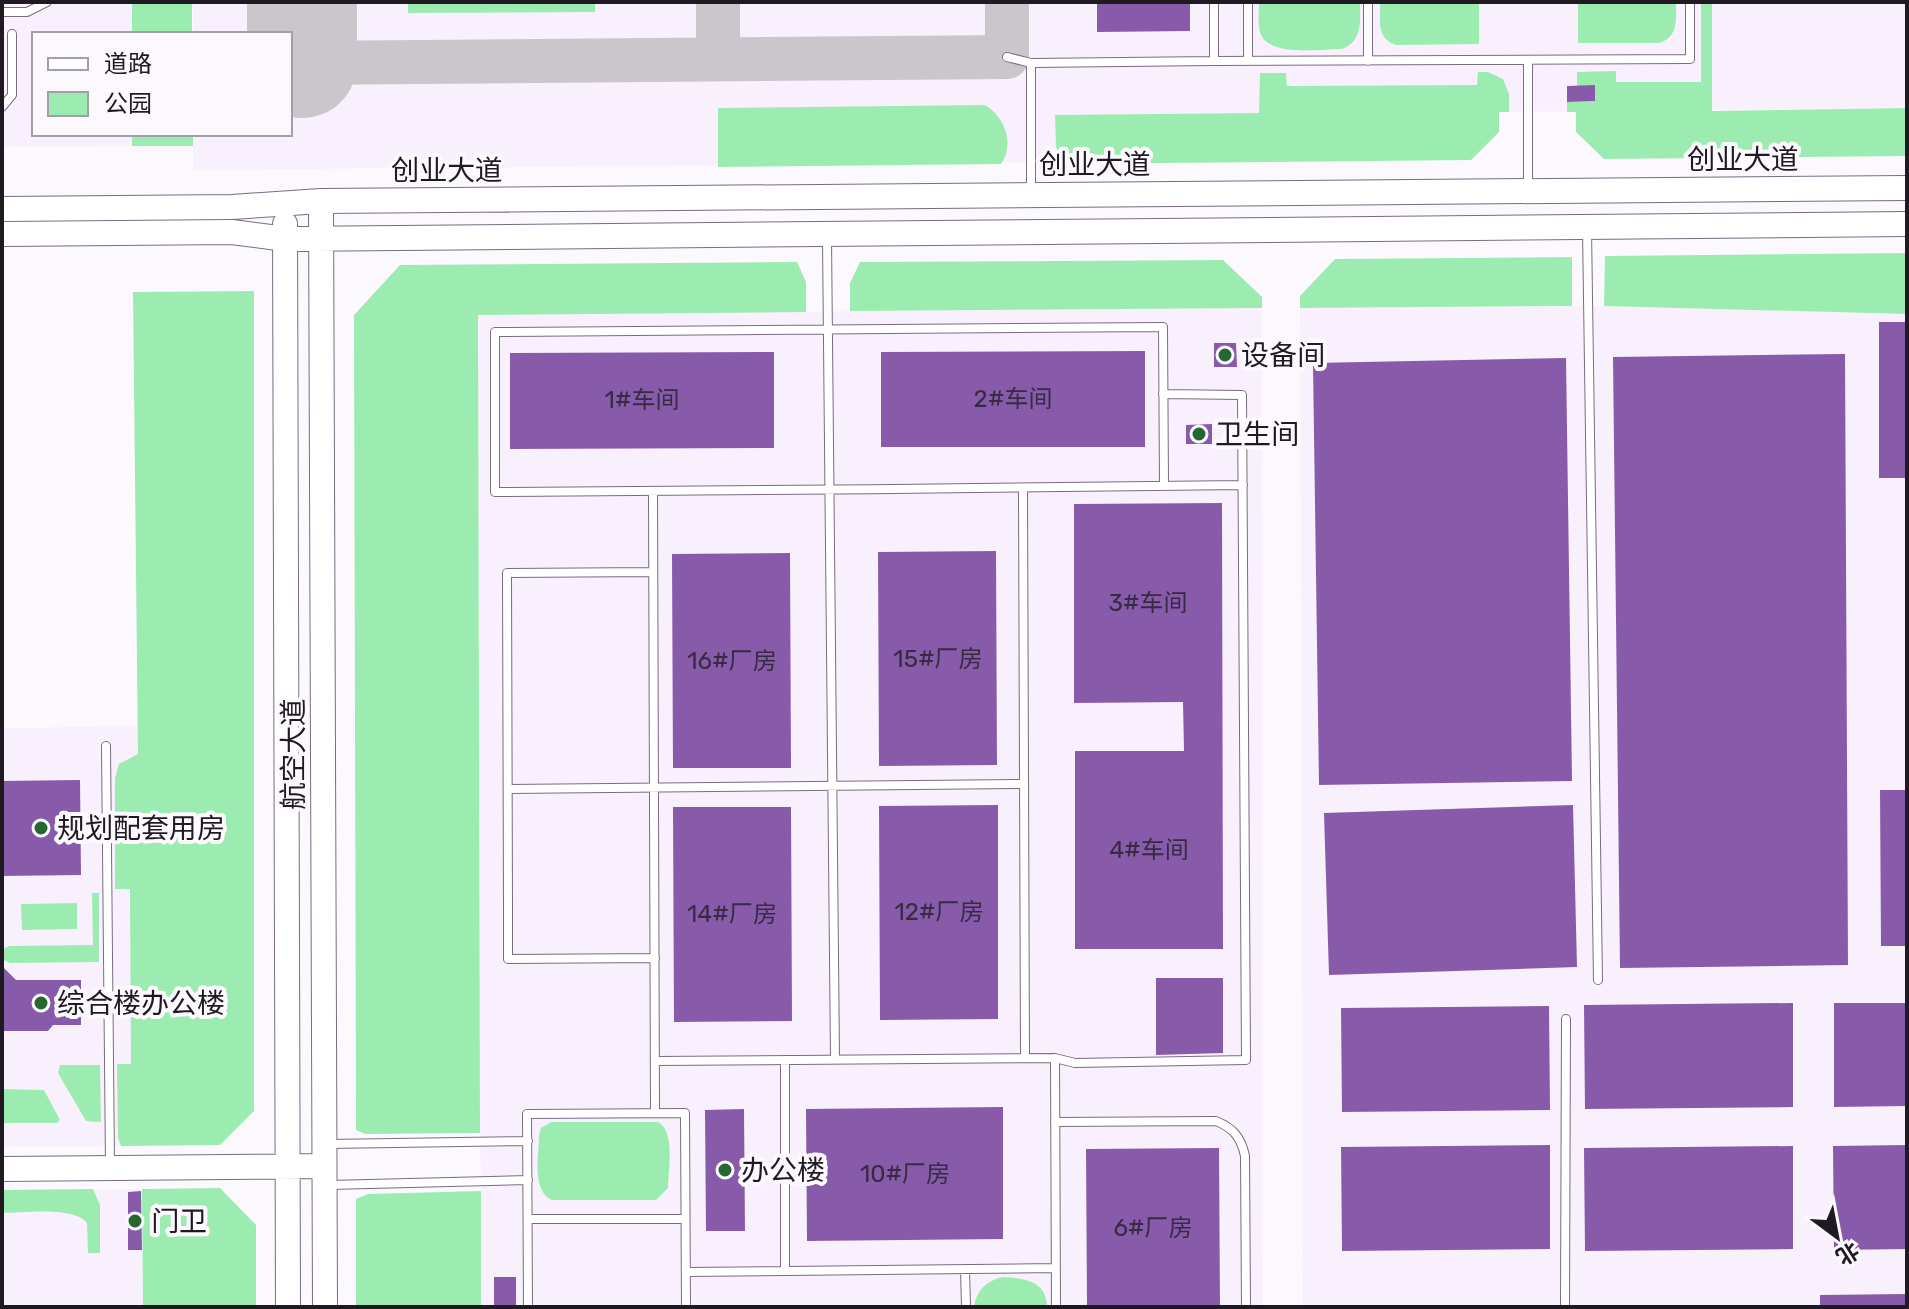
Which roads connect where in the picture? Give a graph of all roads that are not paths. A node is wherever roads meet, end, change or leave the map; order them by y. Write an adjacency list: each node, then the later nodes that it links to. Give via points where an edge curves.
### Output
1 (47, 2): 6 (lane, via 27,12)
2 (1214, 2): 10 (lane)
3 (1248, 2): 11 (lane)
4 (1368, 2): 12 (lane)
5 (1690, 2): 9 (lane, via 1690,59)
6 (2, 12)
7 (12, 34): 14 (lane, via 12,95)
8 (1007, 57): 13 (lane)
9 (1528, 60): 12 (lane); 16 (lane)
10 (1214, 61): 11 (lane); 13 (lane)
11 (1248, 61): 12 (lane)
12 (1368, 61)
13 (1031, 63): 17 (lane)
14 (2, 107)
15 (1907, 188): 16 (main road, 创业大道)
16 (1528, 191): 17 (main road, 创业大道)
17 (1031, 195): 18 (main road, 创业大道)
18 (321, 201): 19 (main road, 创业大道); 25 (main road, 航空大道)
19 (284, 202): 20 (main road, 创业大道); 26 (main road, 航空大道)
20 (2, 209)
21 (1907, 224): 22 (main road)
22 (1587, 227): 23 (main road); 41 (lane)
23 (827, 233): 25 (main road); 27 (lane)
24 (2, 234): 26 (main road, via 232,232)
25 (320, 238): 26 (main road); 51 (main road, 航空大道)
26 (286, 239): 52 (main road, 航空大道)
27 (828, 330): 28 (lane, via 1163,327); 32 (lane); 33 (lane, via 495,332 495,492)
28 (1163, 394): 29 (lane, via 1242,395); 30 (lane)
29 (1243, 485): 30 (lane); 44 (lane, via 1246,1060 1075,1063)
30 (1164, 486): 31 (lane)
31 (1023, 488): 32 (lane); 36 (lane)
32 (829, 489): 33 (lane); 37 (lane)
33 (653, 491): 34 (lane)
34 (653, 572): 38 (lane); 39 (lane, via 507,573)
35 (106, 746): 53 (lane)
36 (1024, 784): 37 (lane); 43 (lane)
37 (832, 786): 38 (lane); 45 (lane)
38 (654, 787): 39 (lane); 40 (lane)
39 (508, 789): 40 (lane, via 508,959)
40 (655, 958): 47 (lane)
41 (1598, 980)
42 (1566, 1019): 69 (lane)
43 (1025, 1058): 44 (lane); 45 (lane)
44 (1055, 1058): 49 (lane)
45 (835, 1059): 46 (lane)
46 (785, 1060): 47 (lane); 60 (lane)
47 (655, 1061): 48 (lane)
48 (655, 1113): 50 (lane, via 527,1114); 57 (lane, via 685,1113)
49 (1055, 1122): 58 (lane); 68 (lane, via 1216,1121 1229,1127 1245,1156)
50 (528, 1141): 51 (lane); 55 (lane)
51 (324, 1165): 52 (main road); 55 (lane); 63 (main road, 航空大道)
52 (287, 1167): 53 (main road); 62 (main road, 航空大道)
53 (110, 1168): 54 (main road)
54 (2, 1169)
55 (528, 1180): 56 (lane)
56 (528, 1219): 57 (lane); 64 (lane)
57 (685, 1219): 61 (lane)
58 (1056, 1268): 59 (lane); 67 (lane)
59 (965, 1269): 60 (lane); 66 (lane)
60 (785, 1271): 61 (lane)
61 (686, 1272): 65 (lane)
62 (288, 1307)
63 (325, 1307)
64 (528, 1307)
65 (686, 1307)
66 (966, 1307)
67 (1056, 1307)
68 (1246, 1307)
69 (1565, 1307)

